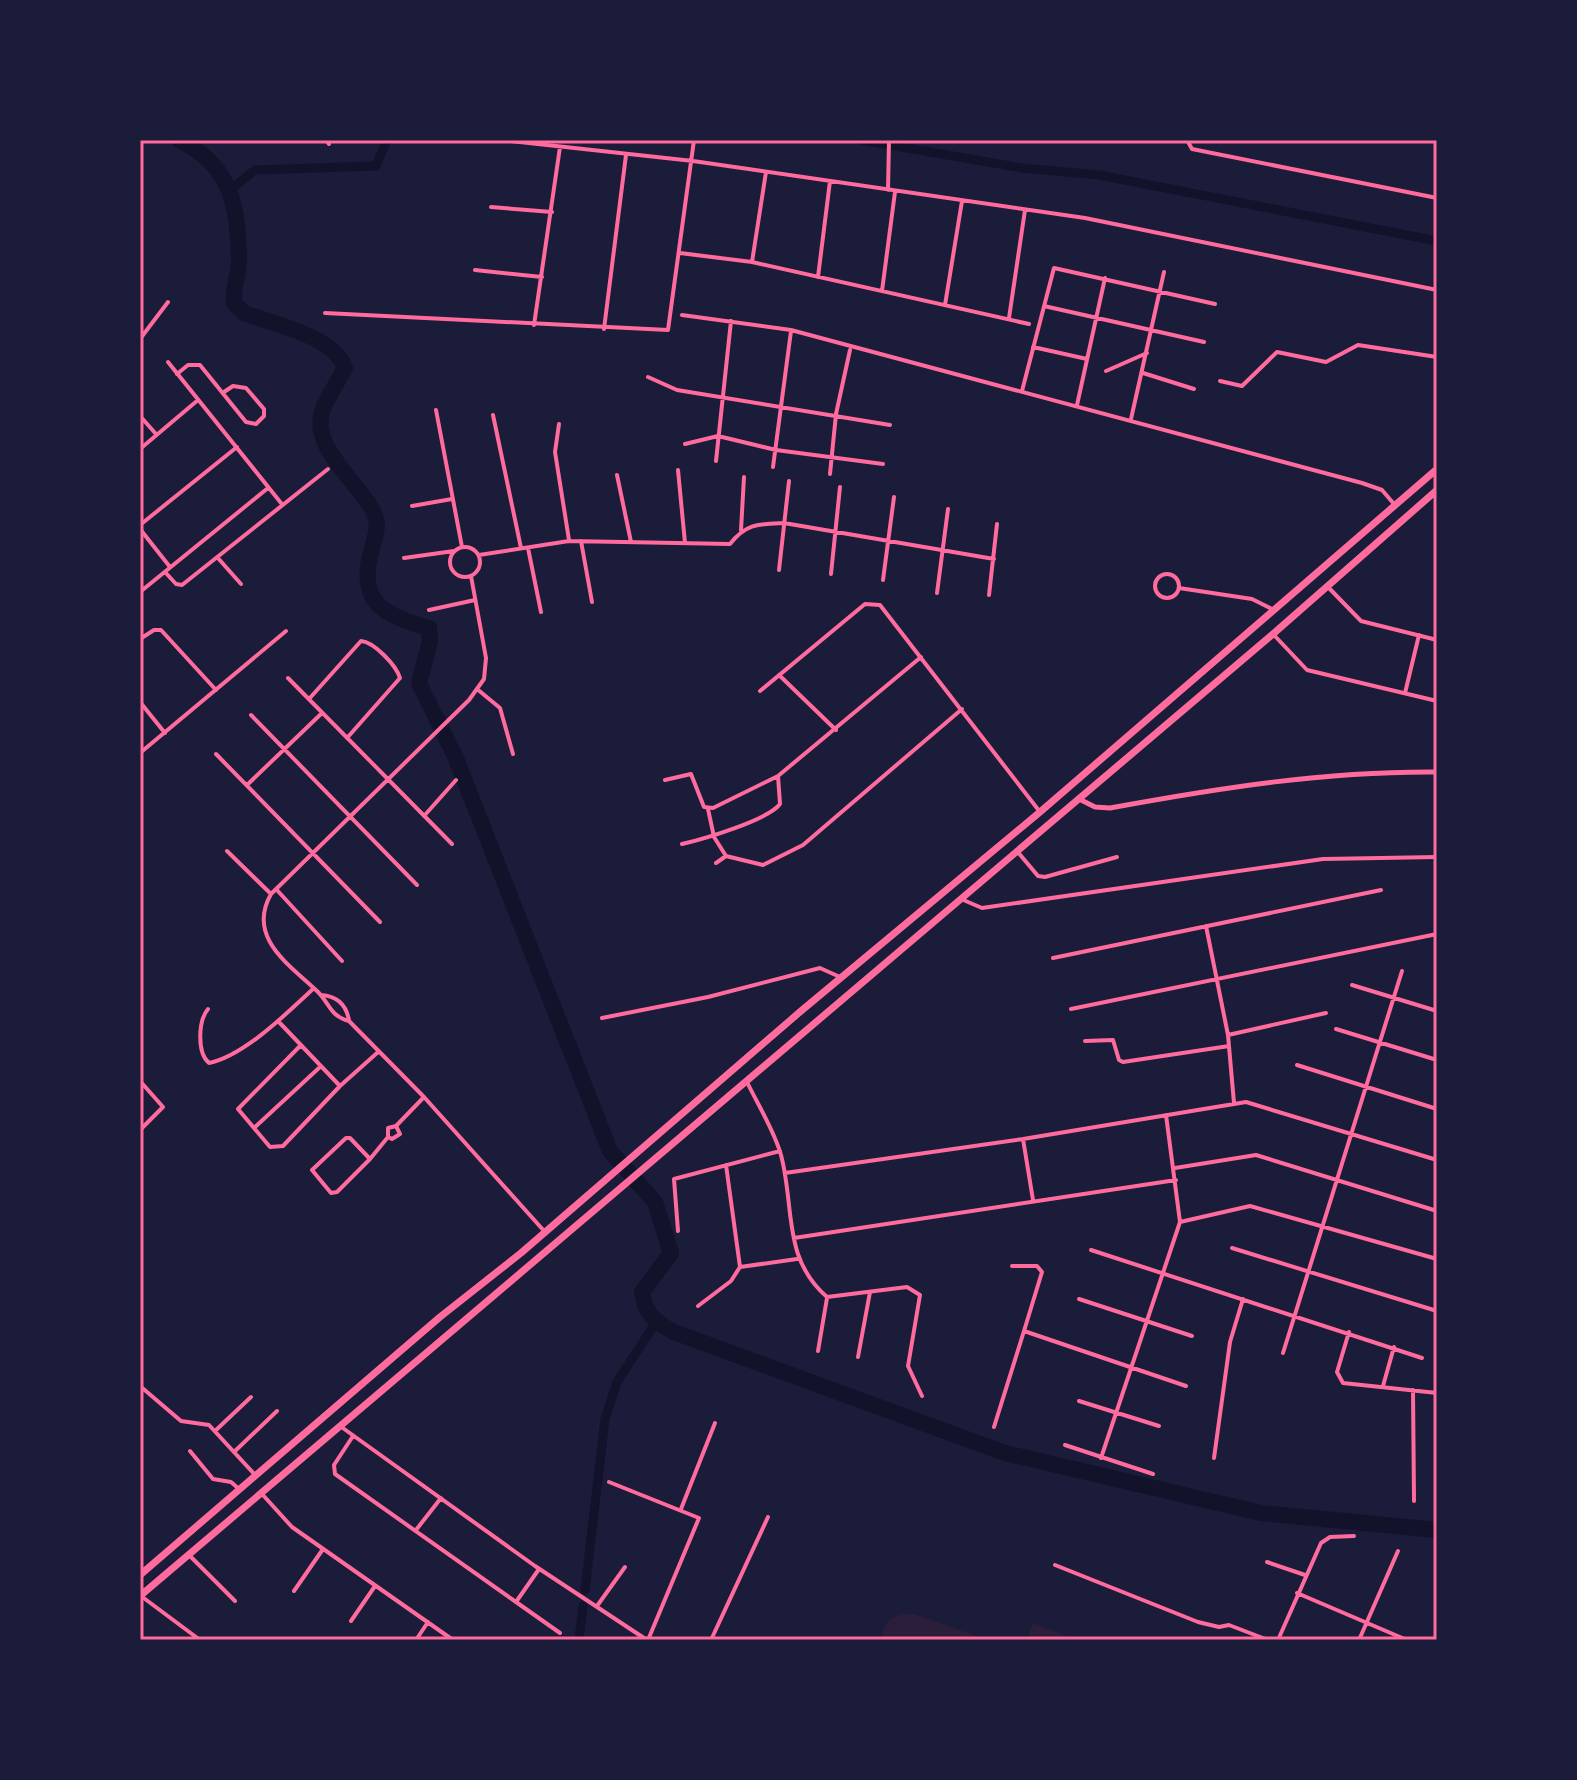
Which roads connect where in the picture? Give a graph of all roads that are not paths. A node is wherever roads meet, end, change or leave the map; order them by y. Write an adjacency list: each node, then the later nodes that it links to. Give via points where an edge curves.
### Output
1 (502, 140): 5 (street)
2 (694, 140): 7 (street)
3 (889, 140): 10 (street)
4 (1187, 140): 12 (street, via 1192,149)
5 (560, 147): 6 (street); 16 (street)
6 (626, 155): 7 (street); 38 (street)
7 (693, 161): 8 (street); 17 (street)
8 (766, 172): 9 (street); 18 (street)
9 (830, 181): 10 (street); 22 (street)
10 (888, 191): 11 (street)
11 (895, 192): 13 (street); 25 (street)
12 (1437, 198)
13 (962, 201): 15 (street); 29 (street)
14 (491, 207): 16 (street)
15 (1025, 210): 24 (street); 34 (street)
16 (552, 212): 21 (street)
17 (680, 253): 18 (street); 38 (street, via 668,330)
18 (752, 262): 22 (street)
19 (475, 270): 21 (street)
20 (1164, 272): 26 (street)
21 (542, 277): 37 (street)
22 (818, 277): 25 (street)
23 (1105, 278): 26 (street); 30 (street, via 1054,268); 33 (street)
24 (1437, 290)
25 (882, 291): 29 (street)
26 (1160, 291): 28 (street); 40 (street)
27 (168, 302): 41 (street)
28 (1215, 304)
29 (945, 305): 34 (street)
30 (1044, 306): 33 (street); 43 (street)
31 (325, 313): 37 (street)
32 (682, 315): 35 (street)
33 (1096, 318): 40 (street); 47 (street)
34 (1009, 319): 36 (street)
35 (731, 320): 39 (street); 57 (street)
36 (1029, 324)
37 (534, 325): 38 (street)
38 (604, 329)
39 (791, 330): 44 (street); 59 (street)
40 (1151, 330): 42 (street); 45 (street)
41 (140, 339)
42 (1204, 342)
43 (1033, 347): 47 (street); 55 (street)
44 (850, 349): 55 (street); 62 (street)
45 (1147, 353): 49 (street); 50 (street)
46 (1437, 357): 53 (street, via 1358,345 1326,362 1277,352 1242,386)
47 (1087, 359): 60 (street)
48 (168, 362): 51 (street)
49 (1106, 371)
50 (1143, 373): 54 (street); 65 (street)
51 (177, 374): 56 (street, via 188,365 200,365); 58 (street)
52 (648, 377): 57 (street, via 668,388)
53 (1220, 381)
54 (1194, 389)
55 (1022, 391): 60 (street)
56 (224, 392): 56 (street, via 233,386 246,388 264,416 249,424)
57 (722, 396): 59 (street); 69 (street)
58 (198, 400): 68 (street); 71 (street)
59 (781, 405): 62 (street); 73 (street)
60 (1077, 405): 65 (street)
61 (436, 410): 89 (street)
62 (836, 414): 67 (street); 74 (street)
63 (493, 415): 106 (street)
64 (140, 416): 68 (street)
65 (1131, 419): 91 (street, via 1362,483 1382,490)
66 (559, 424): 100 (street, via 555,452)
67 (890, 425)
68 (156, 434): 72 (street)
69 (718, 436): 70 (street); 73 (street); 75 (street)
70 (685, 444)
71 (237, 447): 86 (street); 96 (street)
72 (140, 449)
73 (776, 450): 74 (street); 77 (street)
74 (833, 457): 76 (street); 81 (street)
75 (716, 461)
76 (883, 464)
77 (773, 467)
78 (328, 469): 90 (street)
79 (1437, 469): 91 (main road)
80 (678, 470): 103 (street)
81 (830, 474)
82 (617, 475): 102 (street)
83 (744, 477): 97 (street)
84 (789, 481): 94 (street)
85 (840, 487): 98 (street)
86 (268, 488): 90 (street); 113 (street)
87 (1437, 490): 120 (main road)
88 (894, 497): 99 (street)
89 (452, 499): 92 (street); 104 (street)
90 (281, 503): 110 (street)
91 (1394, 504): 128 (main road)
92 (412, 506)
93 (948, 509): 107 (street)
94 (784, 523): 97 (street, via 752,524); 98 (street); 114 (street)
95 (997, 524): 112 (street)
96 (140, 527): 113 (street)
97 (741, 530): 103 (street, via 730,544)
98 (836, 531): 99 (street); 116 (street)
99 (888, 539): 107 (street); 118 (street)
100 (569, 541): 101 (street); 105 (street)
101 (581, 541): 102 (street); 126 (street)
102 (631, 542): 103 (street)
103 (685, 544)
104 (462, 547): 108 (street); 109 (street)
105 (528, 547): 106 (street); 129 (street)
106 (521, 548): 109 (street)
107 (942, 549): 112 (street); 123 (street)
108 (454, 551): 111 (street); 117 (street, via 453,571)
109 (479, 555): 117 (street, via 479,569)
110 (217, 557): 115 (street, via 182,585); 119 (street)
111 (404, 558)
112 (994, 559): 124 (street)
113 (170, 567): 115 (street)
114 (779, 570)
115 (165, 572): 122 (street)
116 (831, 574)
117 (471, 576): 125 (street)
118 (883, 580)
119 (241, 584)
120 (1327, 586): 131 (main road); 132 (street, via 1361,621)
121 (1179, 588): 121 (street, via 1168,598 1155,583 1166,573 1174,575); 128 (street, via 1252,599)
122 (140, 592)
123 (937, 593)
124 (989, 595)
125 (475, 600): 127 (street); 138 (street, via 486,658 484,679)
126 (592, 602)
127 (429, 610)
128 (1275, 610): 161 (main road)
129 (541, 612)
130 (286, 631): 139 (street)
131 (1273, 634): 141 (street, via 1307,670); 162 (main road)
132 (1419, 635): 134 (street); 141 (street)
133 (140, 639): 139 (street, via 161,630)
134 (1437, 640)
135 (921, 657): 136 (street, via 872,602); 145 (street); 148 (street)
136 (779, 675): 140 (street); 148 (street)
137 (288, 678): 142 (street)
138 (476, 689): 154 (street, via 500,708); 157 (street)
139 (216, 691): 149 (street)
140 (760, 691)
141 (1405, 693): 143 (street)
142 (309, 699): 146 (street); 150 (street, via 361,641 384,657 400,678)
143 (1437, 701)
144 (140, 702): 149 (street)
145 (962, 709): 164 (street); 173 (street, via 803,845 763,865)
146 (322, 713): 150 (street); 151 (street)
147 (251, 715): 151 (street)
148 (836, 730): 156 (street)
149 (165, 733): 152 (street)
150 (347, 738): 157 (street)
151 (284, 749): 160 (street); 166 (street)
152 (140, 753)
153 (216, 754): 160 (street)
154 (513, 754)
155 (1437, 772): 162 (street, via 1288,779 1110,808)
156 (778, 776): 163 (street); 167 (street, via 777,808)
157 (388, 780): 165 (street); 166 (street)
158 (456, 780): 165 (street)
159 (665, 780): 163 (street, via 691,774)
160 (247, 785): 172 (street)
161 (1068, 788): 162 (main road); 164 (main road)
162 (1078, 799): 171 (main road)
163 (708, 809): 167 (street)
164 (1040, 812): 188 (main road)
165 (424, 816): 168 (street)
166 (351, 817): 172 (street); 177 (street)
167 (714, 837): 169 (street); 173 (street)
168 (452, 844)
169 (682, 844)
170 (227, 851): 180 (street)
171 (1017, 851): 174 (street, via 1038,876 1045,877); 181 (main road)
172 (313, 854): 178 (street); 182 (street)
173 (726, 856): 176 (street)
174 (1117, 857)
175 (1437, 857): 181 (street, via 1323,859 982,908)
176 (716, 863)
177 (417, 885)
178 (276, 889): 180 (street); 186 (street)
179 (1381, 890): 183 (street)
180 (271, 894): 191 (street, via 263,930)
181 (961, 899): 212 (main road)
182 (380, 922)
183 (1206, 926): 185 (street); 189 (street)
184 (1437, 934): 189 (street)
185 (1053, 958)
186 (342, 961)
187 (1402, 971): 193 (street)
188 (842, 978): 198 (street, via 820,968); 238 (main road)
189 (1217, 979): 195 (street); 202 (street)
190 (1352, 985): 193 (street)
191 (313, 989): 192 (street); 199 (street)
192 (321, 995): 200 (street, via 337,1018); 200 (street, via 341,1003)
193 (1394, 997): 196 (street); 204 (street)
194 (208, 1009): 199 (street, via 202,1015 201,1050 209,1063)
195 (1071, 1009)
196 (1437, 1011)
197 (1326, 1013): 202 (street)
198 (602, 1018)
199 (278, 1021): 205 (street)
200 (349, 1021): 207 (street)
201 (1336, 1029): 204 (street)
202 (1228, 1035): 206 (street)
203 (1085, 1041): 206 (street, via 1113,1040 1123,1062)
204 (1381, 1042): 208 (street); 214 (street)
205 (300, 1046): 210 (street); 220 (street, via 240,1104 240,1113)
206 (1229, 1046): 216 (street)
207 (377, 1053): 213 (street); 215 (street)
208 (1437, 1060)
209 (1297, 1065): 214 (street)
210 (320, 1067): 213 (street); 220 (street)
211 (140, 1081): 221 (street, via 163,1107)
212 (747, 1082): 225 (street); 276 (main road)
213 (340, 1086): 220 (street, via 283,1146 270,1147)
214 (1366, 1087): 217 (street); 222 (street)
215 (424, 1097): 219 (street); 238 (street)
216 (1234, 1103): 218 (street); 222 (street, via 1246,1102)
217 (1437, 1109)
218 (1166, 1115): 224 (street); 229 (street)
219 (396, 1126): 223 (street, via 388,1128); 223 (street, via 400,1134)
220 (254, 1129)
221 (140, 1130)
222 (1352, 1134): 227 (street); 232 (street)
223 (388, 1137): 226 (street)
224 (1023, 1139): 230 (street); 233 (street)
225 (780, 1151): 228 (street); 230 (street)
226 (370, 1159): 226 (street, via 348,1137 312,1170 334,1193)
227 (1437, 1160)
228 (726, 1165): 237 (street, via 674,1179); 245 (street)
229 (1175, 1168): 231 (street); 232 (street, via 1256,1155)
230 (785, 1173): 239 (street)
231 (1176, 1180): 233 (street); 235 (street)
232 (1338, 1180): 234 (street); 236 (street)
233 (1033, 1200): 239 (street)
234 (1437, 1211)
235 (1180, 1222): 236 (street, via 1250,1206); 247 (street)
236 (1323, 1227): 243 (street); 246 (street)
237 (678, 1231)
238 (545, 1232): 287 (main road)
239 (794, 1238): 242 (street)
240 (1232, 1248): 246 (street)
241 (1091, 1250): 247 (street)
242 (797, 1259): 245 (street); 249 (street)
243 (1437, 1259)
244 (1012, 1266): 256 (street, via 1037,1266 1042,1272)
245 (740, 1267): 252 (street, via 731,1281)
246 (1308, 1272): 253 (street); 254 (street)
247 (1161, 1274): 251 (street); 255 (street)
248 (870, 1292): 249 (street); 262 (street); 270 (street, via 907,1287 920,1295 908,1366)
249 (827, 1297): 260 (street)
250 (1079, 1299): 255 (street)
251 (1243, 1299): 254 (street); 285 (street, via 1230,1342)
252 (698, 1306)
253 (1437, 1311)
254 (1295, 1316): 257 (street); 261 (street)
255 (1146, 1321): 258 (street); 264 (street)
256 (1024, 1331): 264 (street); 278 (street)
257 (1349, 1332): 259 (street); 267 (street, via 1338,1379)
258 (1192, 1336)
259 (1394, 1347): 263 (street); 267 (street)
260 (818, 1351)
261 (1283, 1353)
262 (858, 1357)
263 (1422, 1358)
264 (1130, 1368): 266 (street); 274 (street)
265 (140, 1386): 279 (street, via 181,1421 205,1423)
266 (1186, 1386)
267 (1383, 1386): 268 (street)
268 (1413, 1390): 269 (street); 292 (street)
269 (1437, 1393)
270 (922, 1396)
271 (251, 1397): 279 (street)
272 (1079, 1401): 274 (street)
273 (277, 1411): 283 (street)
274 (1115, 1412): 277 (street); 284 (street)
275 (715, 1423): 293 (street)
276 (340, 1426): 280 (street); 290 (main road)
277 (1159, 1426)
278 (994, 1427)
279 (215, 1431): 283 (street)
280 (353, 1436): 291 (street); 295 (street, via 334,1465 335,1474)
281 (1065, 1445): 284 (street)
282 (190, 1451): 289 (street, via 213,1479)
283 (234, 1452): 287 (street)
284 (1101, 1458): 286 (street)
285 (1214, 1458)
286 (1153, 1474)
287 (256, 1476): 289 (main road)
288 (609, 1482): 293 (street)
289 (240, 1489): 304 (main road)
290 (262, 1493): 297 (street, via 292,1527); 299 (main road)
291 (441, 1498): 295 (street); 303 (street)
292 (1414, 1501)
293 (681, 1509): 320 (street, via 696,1514 699,1523)
294 (768, 1517): 321 (street)
295 (416, 1530): 311 (street)
296 (1354, 1536): 305 (street, via 1324,1539)
297 (323, 1549): 306 (street); 307 (street)
298 (1398, 1551): 315 (street)
299 (188, 1554): 309 (main road); 310 (street)
300 (1267, 1562): 305 (street)
301 (1055, 1565): 322 (street, via 1198,1622 1229,1625)
302 (625, 1567): 312 (street)
303 (539, 1569): 311 (street); 312 (street)
304 (140, 1575)
305 (1305, 1575): 308 (street)
306 (375, 1586): 313 (street); 314 (street)
307 (294, 1591)
308 (1297, 1593): 315 (street); 323 (street)
309 (140, 1596): 317 (street)
310 (235, 1601)
311 (516, 1602): 316 (street)
312 (597, 1606): 320 (street)
313 (351, 1621)
314 (428, 1622): 318 (street); 319 (street)
315 (1367, 1622): 324 (street); 325 (street)
316 (560, 1633)
317 (200, 1640)
318 (416, 1640)
319 (453, 1640)
320 (648, 1640)
321 (711, 1640)
322 (1268, 1640)
323 (1278, 1640)
324 (1359, 1640)
325 (1407, 1640)

